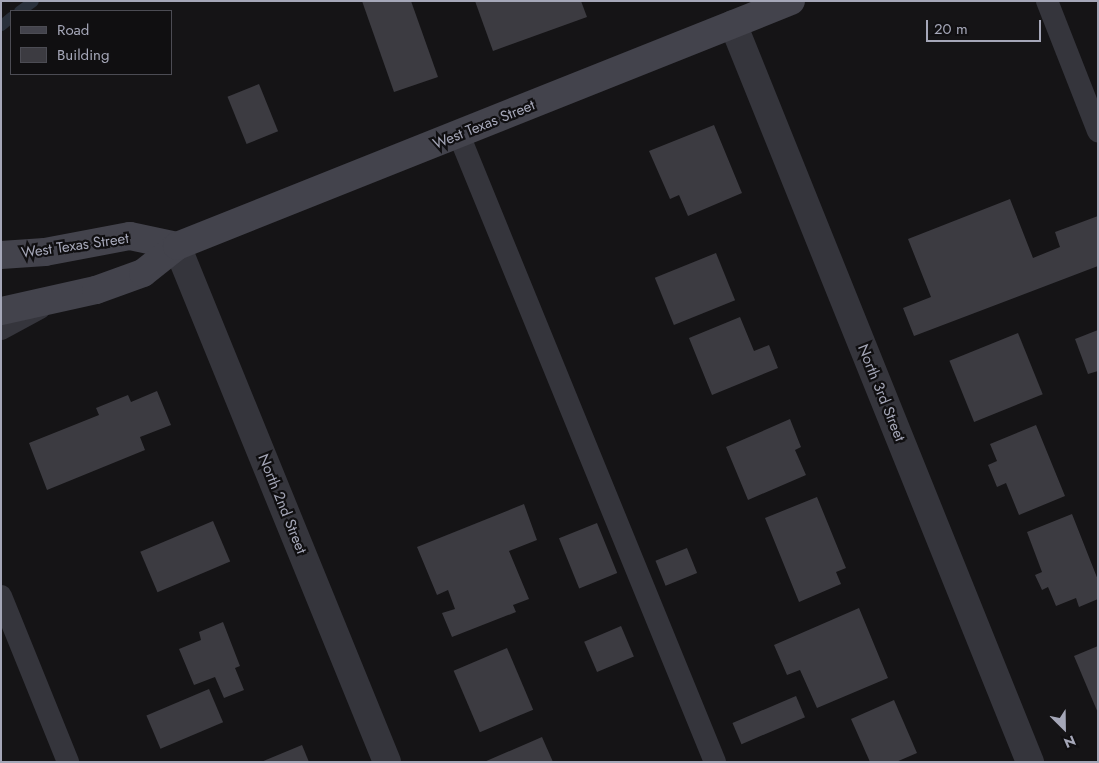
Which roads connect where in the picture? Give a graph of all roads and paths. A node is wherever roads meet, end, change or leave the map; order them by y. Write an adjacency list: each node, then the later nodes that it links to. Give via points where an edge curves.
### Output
1 (791, 1): 3 (street, West Texas Street)
2 (1047, 1): 4 (lane)
3 (733, 24): 5 (street, West Texas Street); 15 (street, North 3rd Street)
4 (1098, 131)
5 (460, 135): 6 (street, West Texas Street); 14 (lane)
6 (177, 246): 7 (street, West Texas Street, via 130,236 45,252); 8 (street, West Texas Street, via 143,273); 13 (street, North 2nd Street)
7 (1, 255)
8 (51, 302): 9 (street, West Texas Street); 10 (lane)
9 (1, 311)
10 (1, 329)
11 (1, 596): 12 (lane)
12 (68, 762)
13 (387, 762)
14 (715, 762)
15 (1030, 762)

